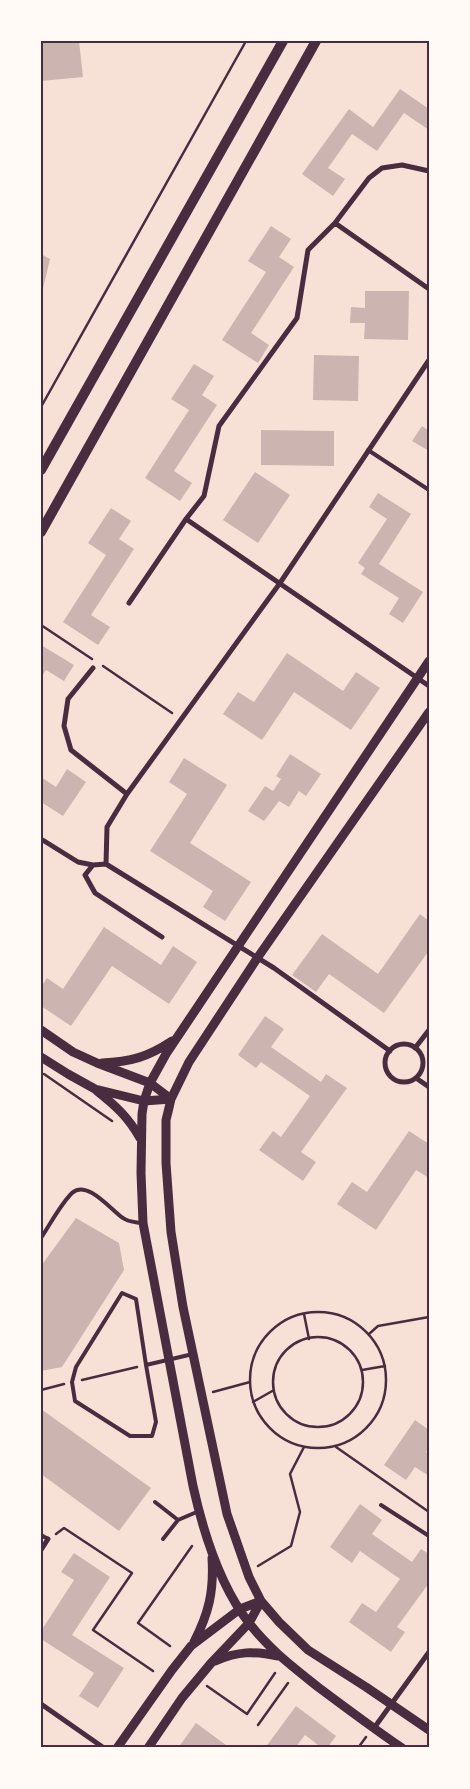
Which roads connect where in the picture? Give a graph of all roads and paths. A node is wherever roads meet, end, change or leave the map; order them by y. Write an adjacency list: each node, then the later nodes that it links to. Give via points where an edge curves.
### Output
1 (246, 41): 8 (path)
2 (283, 41): 10 (main road)
3 (316, 41): 13 (main road)
4 (429, 171): 5 (street, via 402,165 382,168 369,178)
5 (335, 223): 6 (street); 12 (street, via 308,250 297,318 219,426 204,496)
6 (429, 289)
7 (429, 360): 9 (street)
8 (41, 407)
9 (368, 450): 11 (lane); 14 (street)
10 (41, 470)
11 (429, 490)
12 (186, 519): 14 (street); 15 (street)
13 (41, 532)
14 (280, 583): 19 (street); 23 (street)
15 (129, 603)
16 (41, 625): 22 (path)
17 (429, 661): 19 (street)
18 (93, 668): 23 (street, via 68,699 64,726 71,750)
19 (417, 677): 20 (street); 28 (street)
20 (429, 686)
21 (429, 712): 29 (street)
22 (172, 713)
23 (127, 794): 25 (street, via 107,827)
24 (41, 839): 26 (street, via 78,862)
25 (106, 864): 26 (street); 28 (street)
26 (93, 865): 27 (street, via 85,875 94,893)
27 (162, 938)
28 (238, 946): 29 (street); 32 (street)
29 (258, 957): 34 (street); 42 (street, via 189,1062)
30 (41, 1030): 36 (street)
31 (429, 1030): 33 (street)
32 (176, 1038): 36 (street, via 143,1057 125,1062); 39 (street)
33 (415, 1048): 34 (street, via 403,1044); 38 (street, via 423,1063)
34 (390, 1051): 38 (street, via 386,1067 393,1078 400,1082)
35 (41, 1057): 41 (street)
36 (97, 1063): 39 (street)
37 (41, 1072): 44 (path)
38 (416, 1078): 40 (street)
39 (150, 1083): 42 (street); 43 (street)
40 (429, 1087)
41 (95, 1089): 43 (street); 45 (street, via 123,1113)
42 (171, 1099): 43 (street); 52 (street, via 166,1120 170,1232)
43 (144, 1101): 45 (street)
44 (113, 1122)
45 (141, 1140): 46 (street)
46 (143, 1223): 47 (lane, via 124,1219 83,1189 73,1192); 53 (street)
47 (41, 1238)
48 (304, 1314): 50 (path, via 322,1312 339,1315); 51 (path); 58 (path, via 286,1320 259,1346)
49 (429, 1317): 50 (path, via 378,1326)
50 (369, 1334): 55 (path)
51 (309, 1339): 56 (path, via 333,1340 346,1347); 60 (path, via 289,1348 279,1360 274,1374)
52 (193, 1354): 53 (lane); 78 (street, via 227,1514)
53 (169, 1360): 54 (lane); 67 (street)
54 (146, 1365): 57 (path); 57 (lane, via 156,1422 152,1436 130,1436 75,1401); 57 (lane, via 136,1299 122,1294 76,1367)
55 (386, 1366): 56 (path); 64 (path, via 384,1401 377,1416 366,1430)
56 (362, 1370): 60 (path, via 364,1384 355,1410 332,1425 318,1428 292,1418 283,1411)
57 (72, 1382): 59 (path)
58 (250, 1382): 61 (path); 62 (path)
59 (41, 1390)
60 (274, 1390): 62 (path)
61 (211, 1392)
62 (253, 1402): 63 (path, via 264,1422 282,1438)
63 (304, 1447): 64 (path); 77 (path, via 290,1474 300,1512 291,1546)
64 (335, 1447): 68 (path)
65 (155, 1502): 69 (lane)
66 (381, 1505): 71 (lane)
67 (199, 1511): 69 (lane); 76 (street)
68 (429, 1512)
69 (178, 1520): 73 (lane)
70 (41, 1535): 72 (lane)
71 (429, 1536)
72 (48, 1539): 75 (street); 86 (path, via 64,1528 132,1573 93,1630)
73 (163, 1539)
74 (192, 1546): 81 (path, via 138,1623)
75 (41, 1550)
76 (212, 1554): 79 (street); 82 (street, via 210,1604)
77 (254, 1568)
78 (261, 1601): 79 (street); 80 (street); 91 (street, via 308,1650)
79 (240, 1609): 80 (street); 82 (street)
80 (249, 1623): 84 (street); 85 (street)
81 (170, 1646)
82 (191, 1646): 96 (street)
83 (429, 1652): 91 (street)
84 (278, 1656): 85 (street, via 255,1652 230,1655); 93 (street)
85 (212, 1662): 97 (street, via 182,1698)
86 (153, 1671)
87 (275, 1673): 89 (path, via 247,1714)
88 (288, 1683): 92 (path)
89 (207, 1686)
90 (41, 1704): 95 (street)
91 (390, 1704): 93 (street); 94 (street)
92 (258, 1725)
93 (374, 1729): 98 (street)
94 (429, 1730)
95 (104, 1748)
96 (117, 1748)
97 (148, 1748)
98 (402, 1748)

